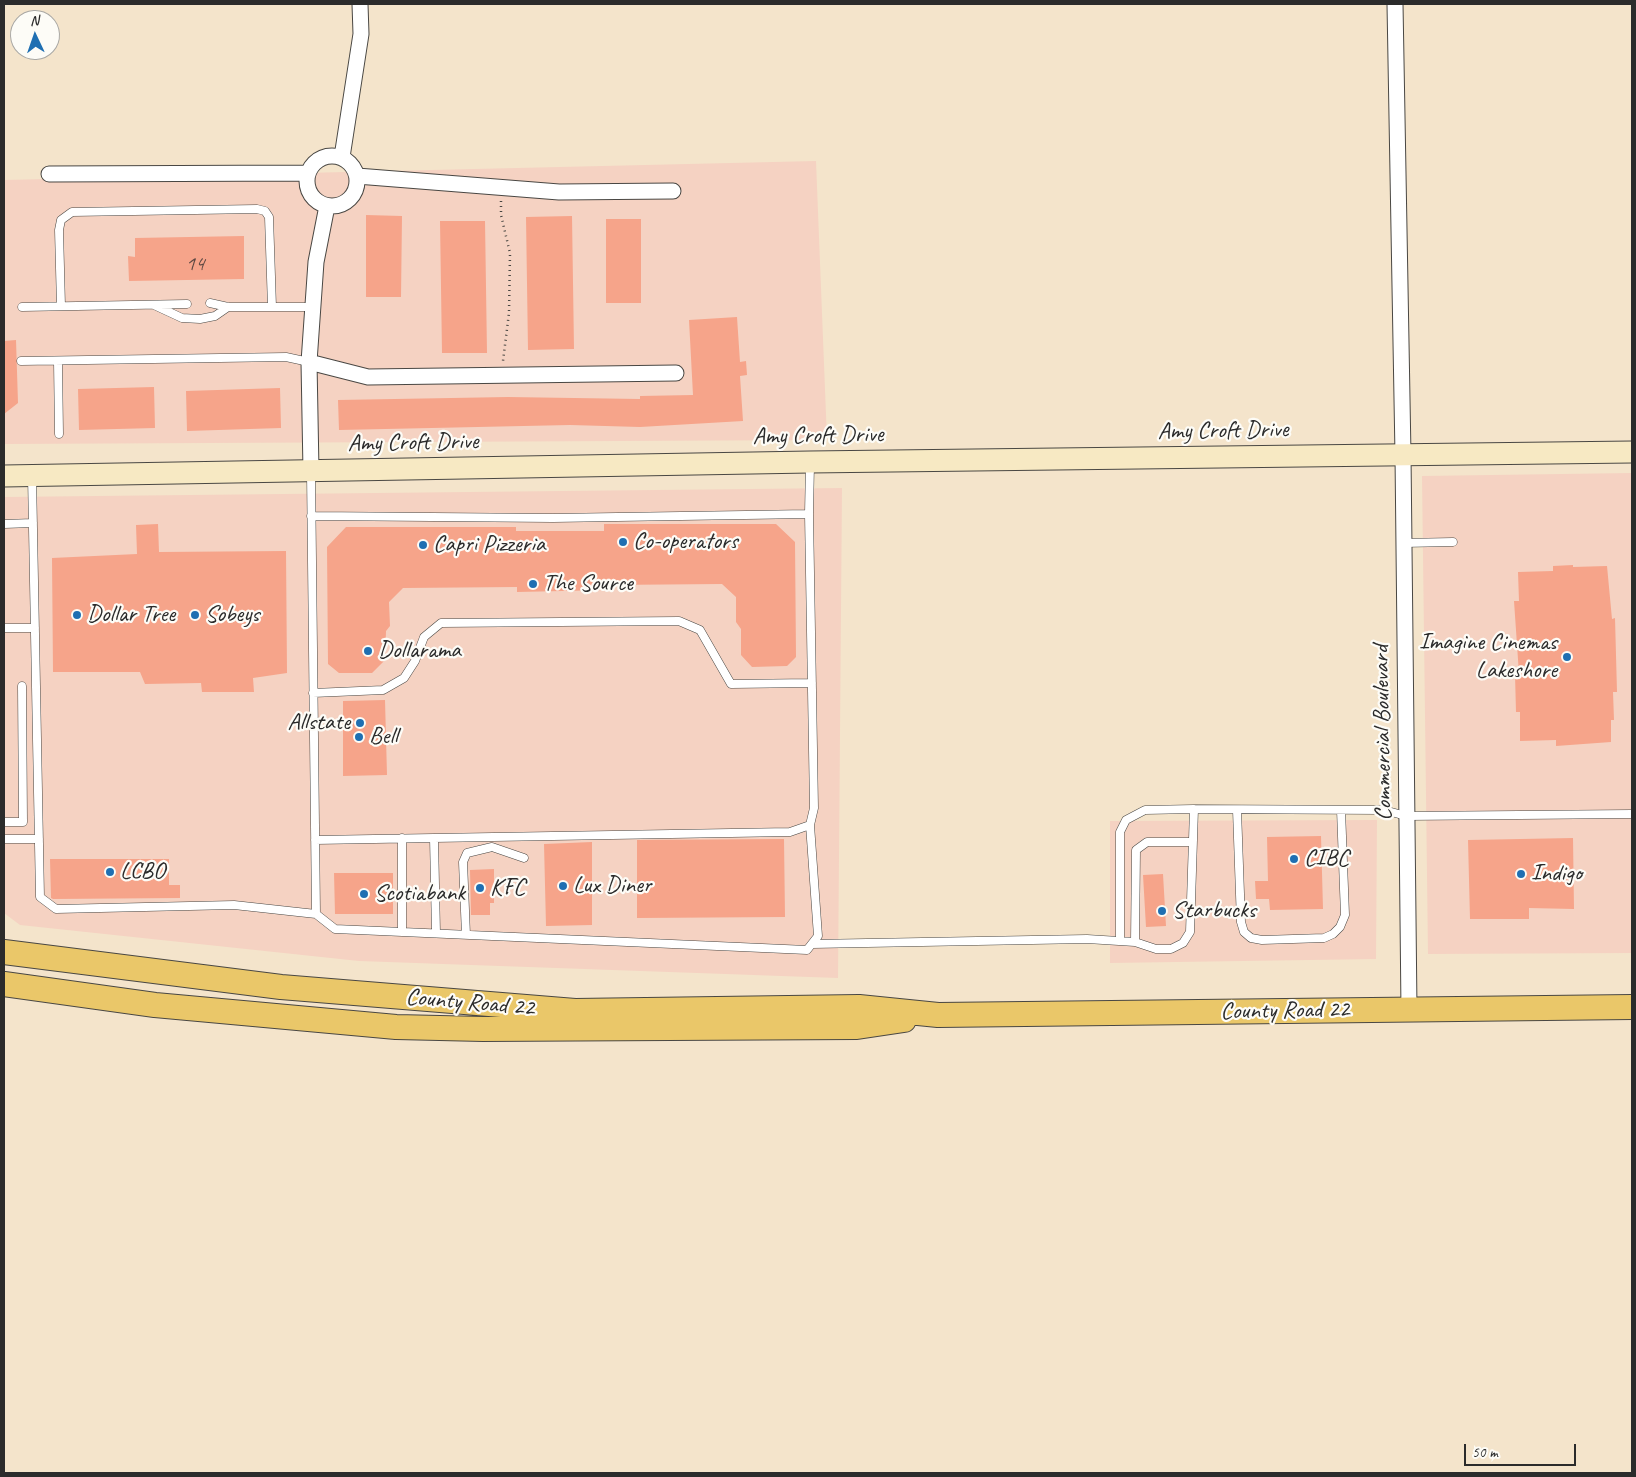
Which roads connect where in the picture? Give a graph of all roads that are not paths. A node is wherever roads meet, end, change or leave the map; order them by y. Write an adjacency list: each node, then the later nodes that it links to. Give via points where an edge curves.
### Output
1 (360, 4): 3 (street, via 362,34)
2 (1395, 4): 23 (street, Commercial Boulevard)
3 (342, 157): 4 (street, via 325,156); 6 (street)
4 (307, 173): 5 (street); 8 (street, via 312,197)
5 (49, 174)
6 (357, 176): 7 (street, via 559,192); 8 (street, via 350,199 343,204)
7 (674, 191)
8 (327, 206): 16 (street, via 316,262)
9 (210, 303): 14 (lane)
10 (154, 304): 11 (lane); 12 (lane); 14 (lane, via 182,318 200,319 215,316)
11 (188, 304)
12 (62, 306): 13 (lane); 15 (lane, via 59,230 61,220 72,212 257,209 265,211 269,217)
13 (22, 307)
14 (228, 307): 15 (lane)
15 (272, 307): 16 (lane)
16 (313, 307): 19 (street)
17 (21, 361): 18 (lane)
18 (58, 361): 19 (lane, via 286,357); 21 (lane)
19 (309, 362): 20 (street, via 368,377); 25 (street)
20 (676, 373)
21 (59, 434)
22 (1632, 452): 23 (street, Amy Croft Drive)
23 (1403, 455): 24 (street, Amy Croft Drive); 33 (street, Commercial Boulevard)
24 (810, 462): 25 (street, Amy Croft Drive); 28 (lane)
25 (311, 471): 27 (street, Amy Croft Drive); 29 (lane)
26 (4, 476): 27 (street, Amy Croft Drive)
27 (32, 476): 30 (lane)
28 (809, 514): 29 (lane, via 553,518); 36 (lane)
29 (311, 516): 38 (lane)
30 (33, 523): 31 (lane); 35 (lane)
31 (4, 524)
32 (1453, 542): 33 (lane)
33 (1403, 543): 43 (street, Commercial Boulevard)
34 (4, 628): 35 (lane)
35 (35, 628): 49 (lane)
36 (812, 683): 38 (lane, via 731,684 700,630 679,621 440,623 424,637 404,678 383,690); 45 (lane, via 814,808)
37 (22, 686): 44 (lane, via 23,822)
38 (314, 693): 50 (lane)
39 (1194, 809): 40 (lane); 51 (lane); 57 (lane, via 1145,810 1126,820 1120,832)
40 (1237, 810): 41 (lane); 41 (lane, via 1241,922 1244,932 1262,940 1324,938 1340,927 1345,916)
41 (1341, 810): 43 (lane, via 1384,810)
42 (1632, 814): 43 (lane)
43 (1406, 816): 64 (street, Commercial Boulevard)
44 (4, 822)
45 (810, 825): 47 (lane, via 790,832); 59 (lane, via 818,936)
46 (402, 838): 47 (lane); 50 (lane); 54 (lane)
47 (434, 838): 55 (lane)
48 (4, 839): 49 (lane)
49 (38, 839): 53 (lane, via 40,897 56,909 234,905)
50 (315, 840): 53 (lane)
51 (1192, 842): 58 (lane, via 1147,842 1136,850); 58 (lane, via 1190,932 1183,943 1171,949 1156,949)
52 (524, 858): 56 (lane, via 492,847 467,853 463,862)
53 (316, 914): 54 (lane, via 335,929)
54 (402, 932): 55 (lane)
55 (436, 933): 56 (lane)
56 (466, 935): 59 (lane, via 807,950)
57 (1120, 941): 58 (lane); 59 (lane)
58 (1135, 942)
59 (812, 944)
60 (4, 952): 65 (main road, County Road 22, via 281,987)
61 (4, 970): 65 (main road, via 318,1007 420,1013)
62 (4, 984): 66 (main road, County Road 22, via 156,1005 396,1026 483,1029 858,1027)
63 (1632, 1007): 64 (main road, County Road 22)
64 (1409, 1010): 66 (main road, County Road 22)
65 (575, 1011): 66 (main road, County Road 22, via 859,1007)
66 (938, 1015)

